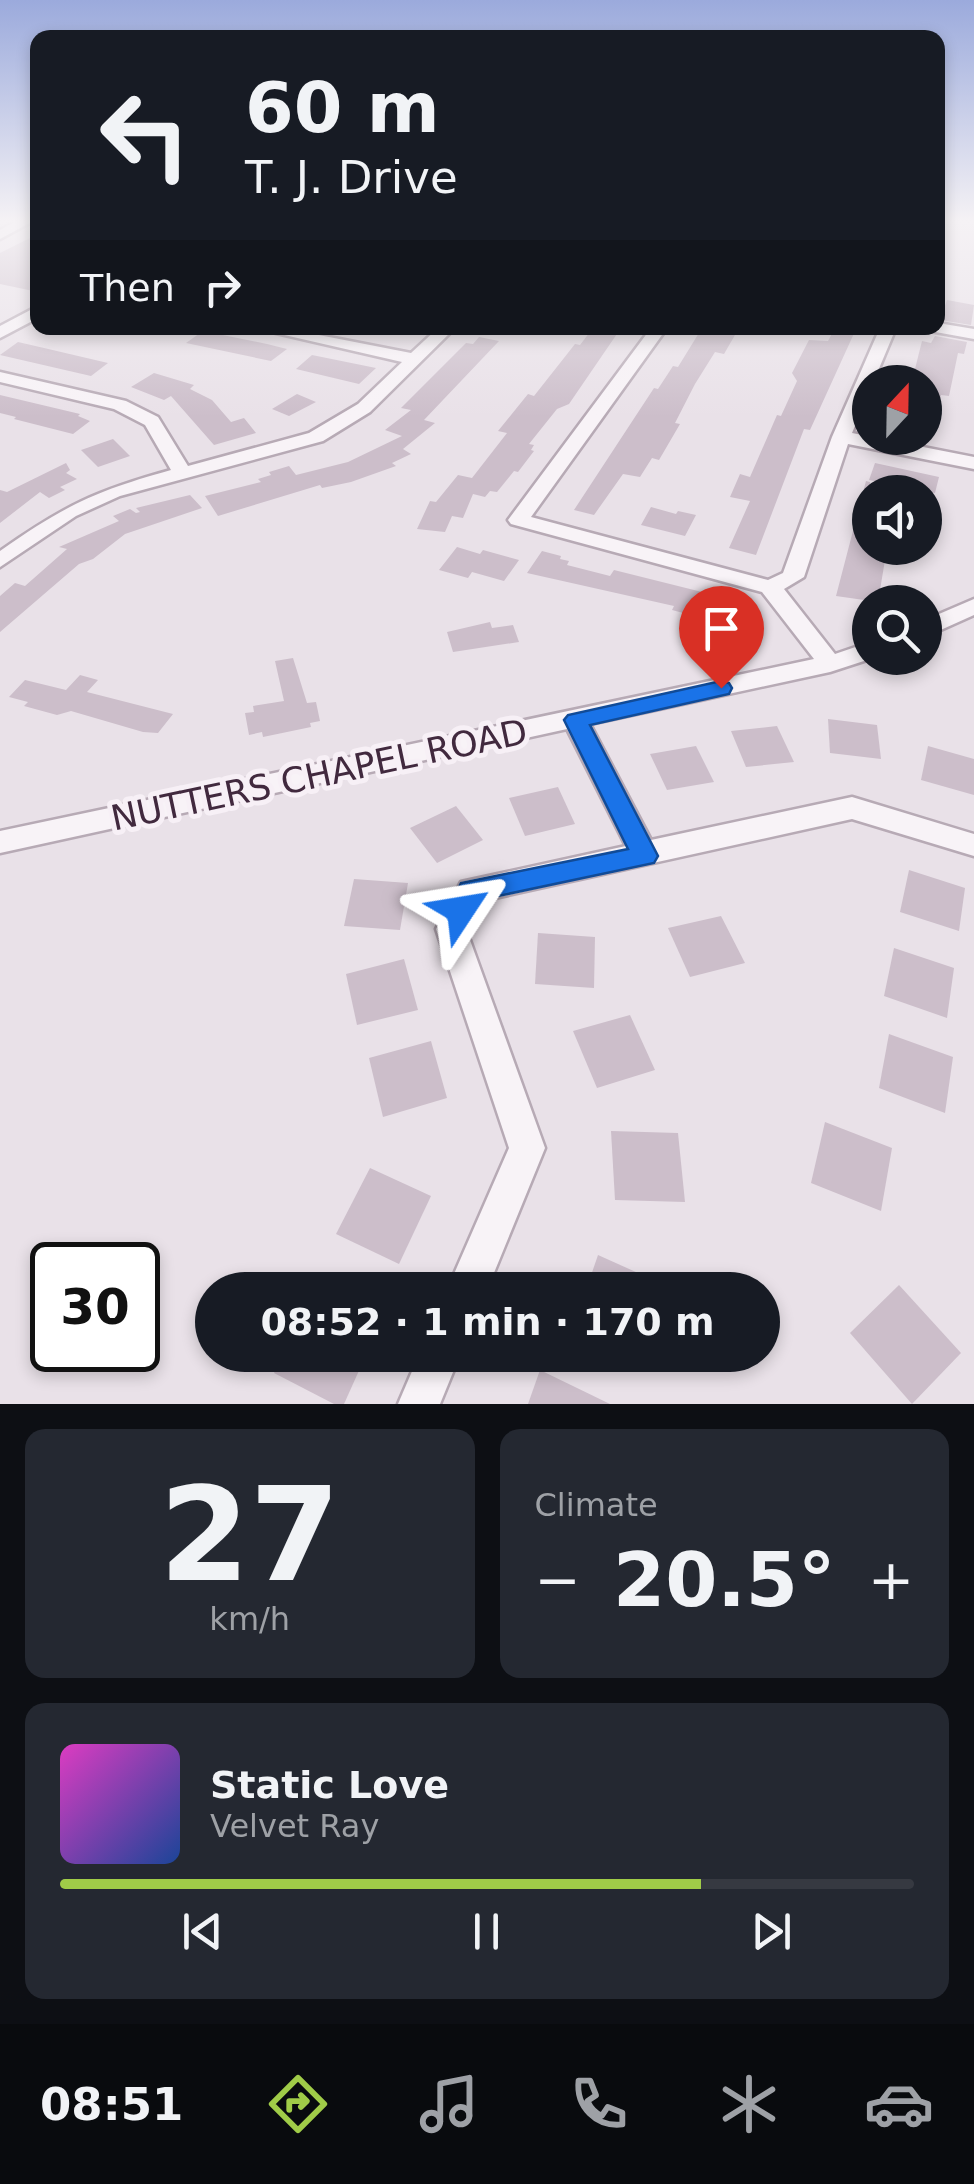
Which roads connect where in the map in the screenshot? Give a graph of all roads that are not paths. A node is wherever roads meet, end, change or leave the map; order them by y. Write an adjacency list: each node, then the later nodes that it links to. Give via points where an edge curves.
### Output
1 (30, 316): 3 (street)
2 (945, 329): 4 (street)
3 (0, 333)
4 (974, 334)
5 (296, 335): 9 (street)
6 (440, 335): 9 (street)
7 (654, 335): 15 (street, via 518,520)
8 (885, 335): 11 (street)
9 (414, 359): 13 (street, via 364,408 316,436)
10 (0, 376): 13 (street, via 120,405 152,420)
11 (841, 436): 12 (street); 15 (street, via 792,577)
12 (974, 464)
13 (182, 473): 14 (street, via 69,512)
14 (0, 561)
15 (770, 586): 19 (street)
16 (974, 606): 17 (street)
17 (942, 621)
18 (852, 656): 19 (street, NUTTERS CHAPEL ROAD)
19 (830, 664): 20 (street, NUTTERS CHAPEL ROAD)
20 (576, 720): 21 (street, NUTTERS CHAPEL ROAD); 23 (street)
21 (0, 842)
22 (974, 845): 23 (street, via 852,808)
23 (645, 856): 24 (street, via 470,891 451,929 527,1148)
24 (475, 1272)
25 (433, 1372): 26 (street)
26 (419, 1404)

